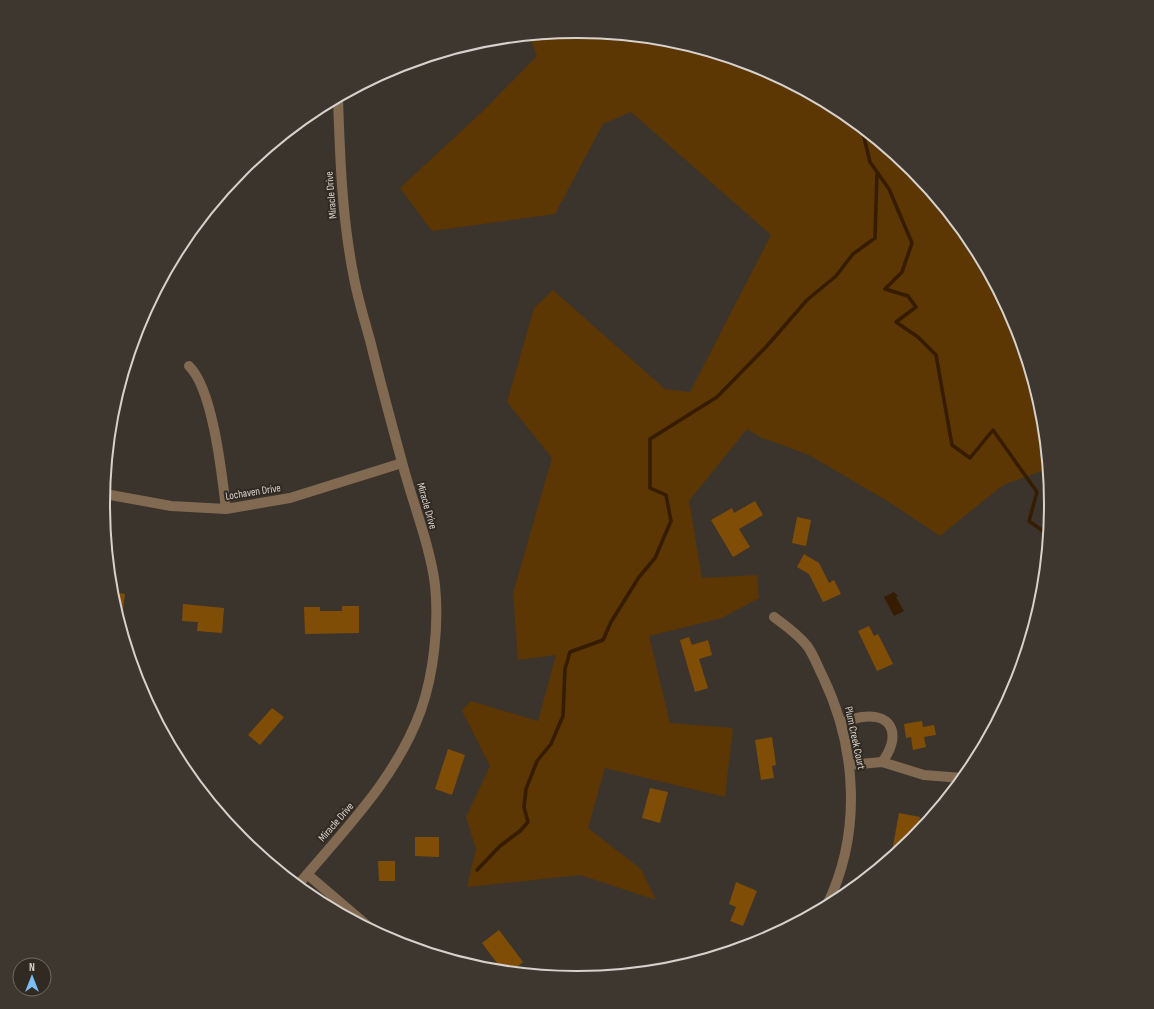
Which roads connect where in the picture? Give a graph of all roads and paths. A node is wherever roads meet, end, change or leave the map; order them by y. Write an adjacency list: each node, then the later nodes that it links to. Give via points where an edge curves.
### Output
1 (338, 104): 3 (street, Miracle Drive, via 343,206 354,279)
2 (189, 366): 5 (street, via 196,372 210,413 223,476)
3 (402, 463): 5 (street, Lochaven Drive, via 290,498); 11 (street, Miracle Drive, via 435,585 435,644 430,678 421,710 392,769 375,795)
4 (110, 495): 5 (street, Lochaven Drive, via 171,506)
5 (226, 509)
6 (774, 617): 7 (street, Plum Creek Court, via 800,637 809,648 835,702)
7 (841, 723): 8 (street, via 861,717 874,717 889,724 893,730 893,745); 9 (street, Plum Creek Court)
8 (882, 762): 9 (street); 10 (street, via 924,775)
9 (849, 765): 13 (street, Plum Creek Court, via 851,815 845,852)
10 (955, 777)
11 (307, 874): 12 (street, Miracle Drive); 14 (street)
12 (301, 881)
13 (833, 894)
14 (354, 914)

